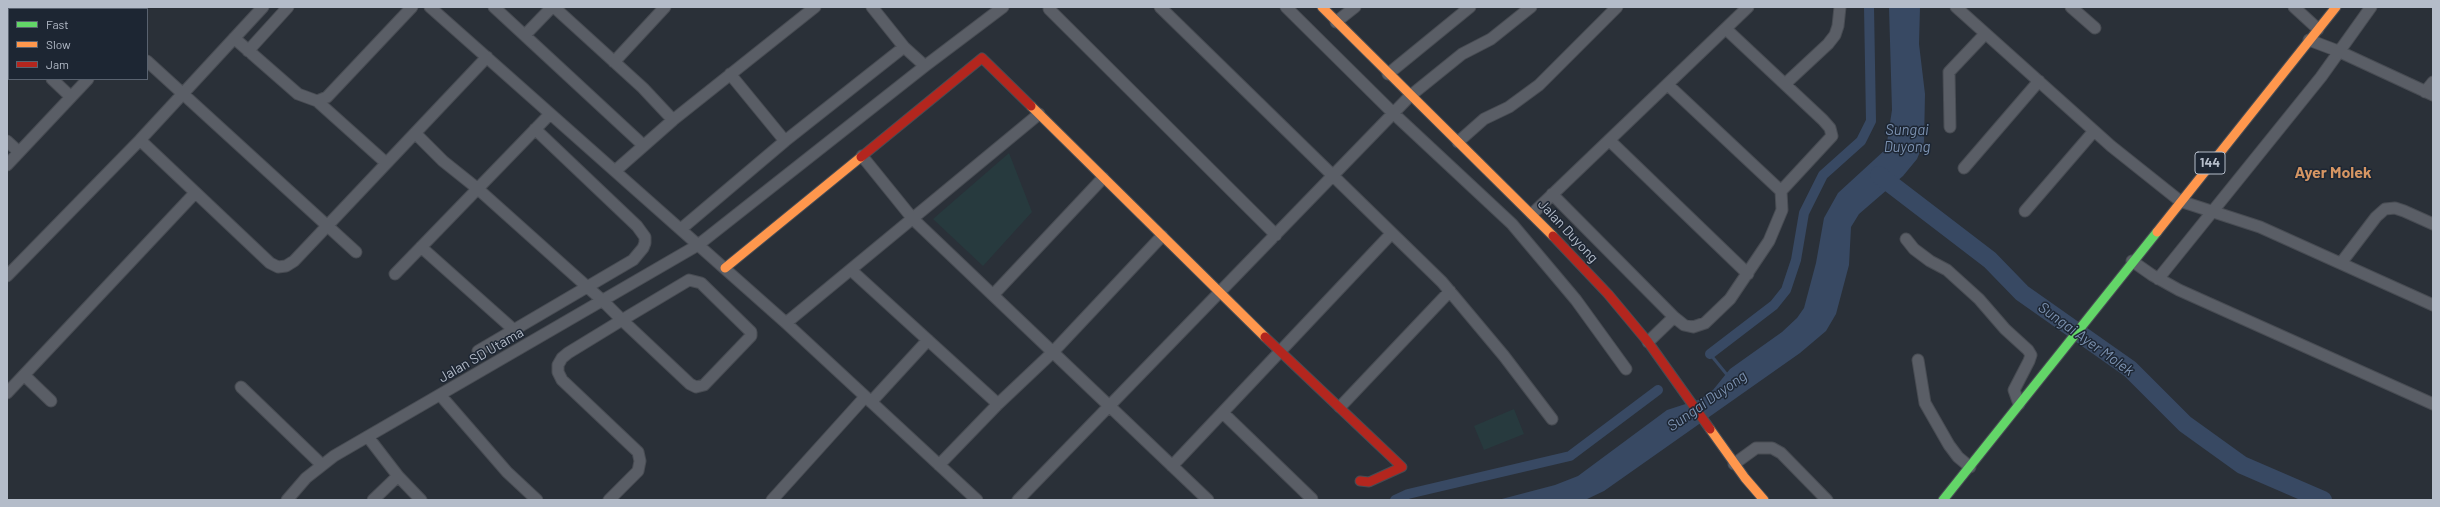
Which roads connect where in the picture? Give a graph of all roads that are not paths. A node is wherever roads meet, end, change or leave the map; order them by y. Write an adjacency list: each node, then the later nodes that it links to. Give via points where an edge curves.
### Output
1 (263, 7): 32 (street)
2 (288, 7): 35 (street)
3 (412, 7): 53 (street, via 326,97)
4 (430, 7): 37 (street)
5 (494, 7): 31 (street)
6 (553, 7): 31 (street); 39 (street)
7 (665, 7): 39 (street)
8 (815, 7): 41 (street)
9 (872, 7): 34 (street)
10 (1003, 7): 40 (street, Jalan SD Utama)
11 (1160, 7): 74 (street)
12 (1286, 7): 54 (street)
13 (1322, 7): 26 (main road, Jalan Duyong)
14 (1355, 7): 26 (street)
15 (1470, 7): 42 (street)
16 (1531, 7): 51 (street, via 1491,39 1462,54)
17 (1617, 7): 66 (street, via 1539,85 1509,108 1484,119)
18 (1748, 7): 28 (street)
19 (1840, 7): 47 (street, via 1835,35)
20 (1956, 7): 30 (street)
21 (2071, 7): 27 (street)
22 (2294, 7): 29 (street)
23 (2336, 7): 29 (main road, 144)
24 (2371, 7): 36 (street)
25 (1049, 9): 89 (street)
26 (1336, 22): 42 (main road, Jalan Duyong)
27 (2094, 28)
28 (1726, 29): 47 (street); 48 (street)
29 (2318, 29): 33 (main road, 144)
30 (1985, 34): 45 (street); 58 (street, via 1950,72)
31 (525, 35): 67 (street)
32 (234, 38): 35 (street); 50 (street)
33 (2309, 40): 36 (street); 80 (main road, 144)
34 (904, 47): 40 (street); 65 (street)
35 (248, 51): 53 (street, via 298,94)
36 (2338, 51): 49 (street); 81 (street, via 2321,77)
37 (487, 57): 55 (street); 61 (street)
38 (148, 62): 50 (street)
39 (614, 62): 57 (street)
40 (924, 66): 92 (street, Jalan SD Utama)
41 (730, 74): 57 (street); 65 (street)
42 (1388, 74): 51 (main road, Jalan Duyong)
43 (53, 80): 52 (street)
44 (87, 80): 52 (street)
45 (2039, 81): 60 (street); 72 (street)
46 (2433, 82): 49 (street)
47 (1785, 84): 77 (street, via 1823,120 1830,128 1832,136)
48 (1668, 85): 63 (street); 77 (street)
49 (2429, 93)
50 (184, 94): 62 (street); 86 (street)
51 (1410, 96): 54 (street); 66 (main road, Jalan Duyong)
52 (71, 97): 68 (street)
53 (317, 101): 70 (street)
54 (1393, 112): 74 (street); 119 (street, via 1512,224 1576,300)
55 (550, 114): 59 (street); 73 (street)
56 (1039, 114): 69 (main road, via 982,58); 75 (main road); 84 (street)
57 (673, 120): 67 (street)
58 (1950, 127)
59 (535, 129): 76 (street); 103 (street, via 637,226 645,237 643,248 633,260)
60 (2094, 131): 80 (street); 82 (street)
61 (415, 133): 70 (street); 76 (street, via 443,161)
62 (140, 140): 78 (street); 101 (street)
63 (1608, 140): 79 (street); 100 (street)
64 (7, 141): 68 (street)
65 (785, 141): 87 (street)
66 (1458, 142): 83 (main road, Jalan Duyong)
67 (643, 145): 73 (street)
68 (19, 152): 71 (street)
69 (862, 156): 84 (street); 97 (main road)
70 (386, 162): 86 (street)
71 (7, 165)
72 (1964, 168)
73 (615, 171): 87 (street)
74 (1332, 177): 88 (street); 89 (street)
75 (1103, 178): 90 (main road); 106 (street)
76 (478, 188): 93 (street); 103 (street)
77 (1780, 191): 100 (street, via 1782,210 1769,241)
78 (195, 193): 86 (street, via 270,263 278,267 294,261); 120 (street)
79 (1552, 194): 83 (street); 109 (street)
80 (2180, 201): 81 (street); 95 (main road, 144)
81 (2211, 210): 96 (street, via 2260,227); 102 (street)
82 (2025, 211)
83 (1532, 214): 114 (main road, Jalan Duyong, via 1608,294)
84 (913, 219): 98 (street); 106 (street)
85 (2433, 224): 96 (street, via 2395,208 2385,209)
86 (326, 225): 94 (street)
87 (681, 229): 92 (street)
88 (1392, 234): 104 (street); 117 (street)
89 (1276, 235): 105 (street)
90 (1162, 236): 105 (main road); 116 (street)
91 (1906, 239): 127 (street, via 1914,249 1947,270 1979,299 2005,329 2028,350 2031,355 2029,361 2014,390)
92 (698, 245): 97 (street); 107 (street, Jalan SD Utama)
93 (421, 247): 99 (street); 112 (street)
94 (356, 252)
95 (2132, 261): 102 (street); 127 (main road, 144)
96 (2341, 263): 108 (street)
97 (725, 268): 111 (street)
98 (851, 270): 111 (street); 113 (street)
99 (395, 274)
100 (1748, 274): 109 (street, via 1730,299 1705,323 1693,327 1684,325)
101 (7, 276)
102 (2158, 279): 128 (street)
103 (587, 286): 107 (street); 112 (street)
104 (1450, 291): 130 (street); 132 (street, via 1504,356)
105 (1219, 293): 117 (main road); 129 (street)
106 (993, 295): 116 (street)
107 (603, 301): 110 (street); 123 (street, Jalan SD Utama)
108 (2433, 305)
109 (1674, 316): 114 (street)
110 (622, 320): 110 (street, via 696,387 704,385 751,336 744,323 696,280 689,280); 147 (street, via 568,353 558,364 562,380 638,452 638,471)
111 (786, 323): 124 (street)
112 (514, 330): 115 (street)
113 (928, 340): 124 (street); 126 (street)
114 (1648, 342): 135 (main road, Jalan Duyong)
115 (478, 351)
116 (1053, 352): 126 (street); 129 (street)
117 (1282, 352): 130 (main road); 131 (street)
118 (1918, 360): 138 (street, via 1925,403 1949,445)
119 (1626, 369)
120 (24, 375): 122 (street); 125 (street)
121 (241, 388): 134 (street)
122 (7, 393)
123 (440, 396): 133 (street, Jalan SD Utama); 146 (street, via 507,472)
124 (868, 399): 136 (street); 148 (street)
125 (50, 401)
126 (998, 404): 136 (street)
127 (2019, 404): 138 (main road, 144)
128 (2433, 404)
129 (1110, 406): 137 (street); 150 (street)
130 (1340, 407): 141 (main road, via 1402,467 1369,482)
131 (1223, 413): 137 (street); 142 (street)
132 (1552, 420)
133 (368, 437): 134 (street, Jalan SD Utama); 139 (street)
134 (321, 464): 143 (street, Jalan SD Utama)
135 (1734, 464): 140 (main road, Jalan Duyong); 154 (street, via 1756,448 1772,448 1781,453)
136 (939, 465): 149 (street)
137 (1172, 466): 151 (street)
138 (1970, 467): 155 (main road, 144)
139 (398, 476): 144 (street); 145 (street)
140 (1745, 478): 152 (main road); 153 (main road, Jalan Duyong)
141 (1360, 481)
142 (1312, 499)
143 (287, 500)
144 (373, 500)
145 (420, 500)
146 (537, 500)
147 (609, 500)
148 (772, 500)
149 (977, 500)
150 (1018, 500)
151 (1208, 500)
152 (1759, 500)
153 (1764, 500)
154 (1827, 500)
155 (1942, 500)

